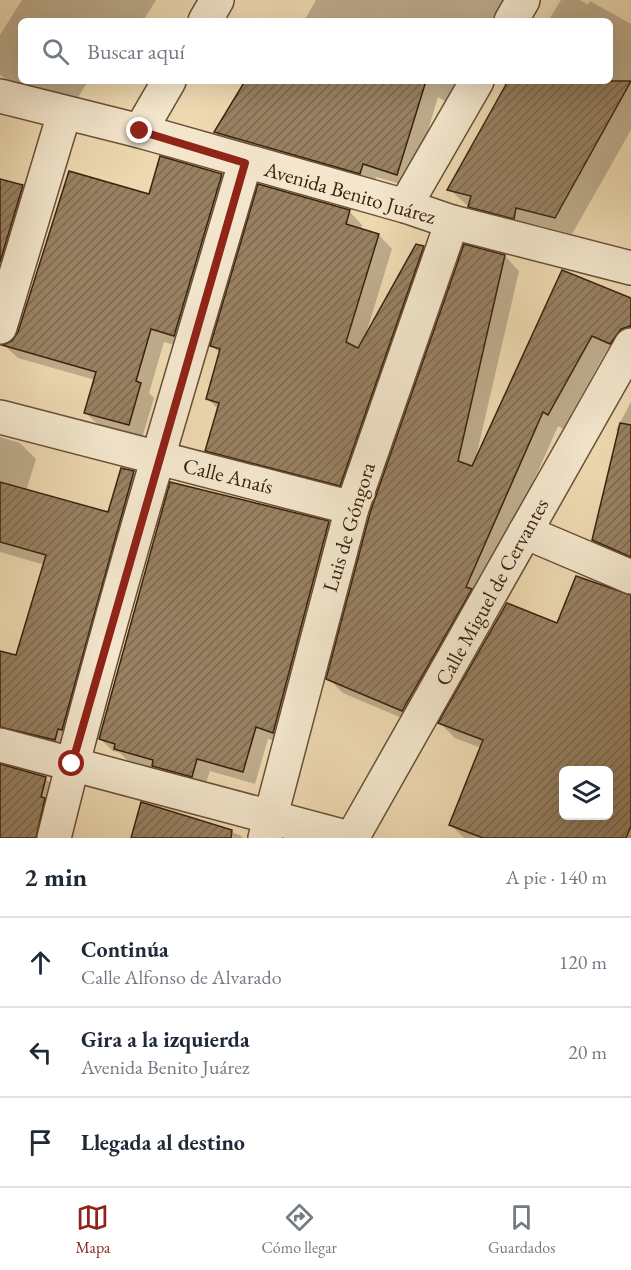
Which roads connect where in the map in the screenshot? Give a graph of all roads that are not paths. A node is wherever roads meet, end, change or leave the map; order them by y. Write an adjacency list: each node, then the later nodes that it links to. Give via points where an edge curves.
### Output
1 (217, 0): 3 (street)
2 (523, 0): 4 (street)
3 (207, 18)
4 (513, 18)
5 (167, 84): 9 (street)
6 (475, 84): 11 (street)
7 (0, 96): 8 (street, Avenida Benito Juárez)
8 (63, 114): 9 (street, Avenida Benito Juárez); 14 (street)
9 (140, 131): 10 (street, Avenida Benito Juárez)
10 (245, 163): 11 (street, Avenida Benito Juárez); 17 (street)
11 (405, 206): 12 (street, Avenida Benito Juárez)
12 (452, 222): 13 (street, Avenida Benito Juárez); 18 (street, Luis de Góngora)
13 (631, 268)
14 (0, 327)
15 (631, 345): 19 (street, Calle Miguel de Cervantes)
16 (0, 417): 17 (street, Calle Anaís)
17 (159, 458): 18 (street, Calle Anaís); 22 (street)
18 (352, 508): 23 (street, Luis de Góngora)
19 (525, 532): 20 (street); 25 (street, Calle Miguel de Cervantes)
20 (631, 578)
21 (0, 745): 22 (street)
22 (72, 764): 23 (street); 24 (street)
23 (268, 827): 25 (street)
24 (54, 838)
25 (351, 838)

